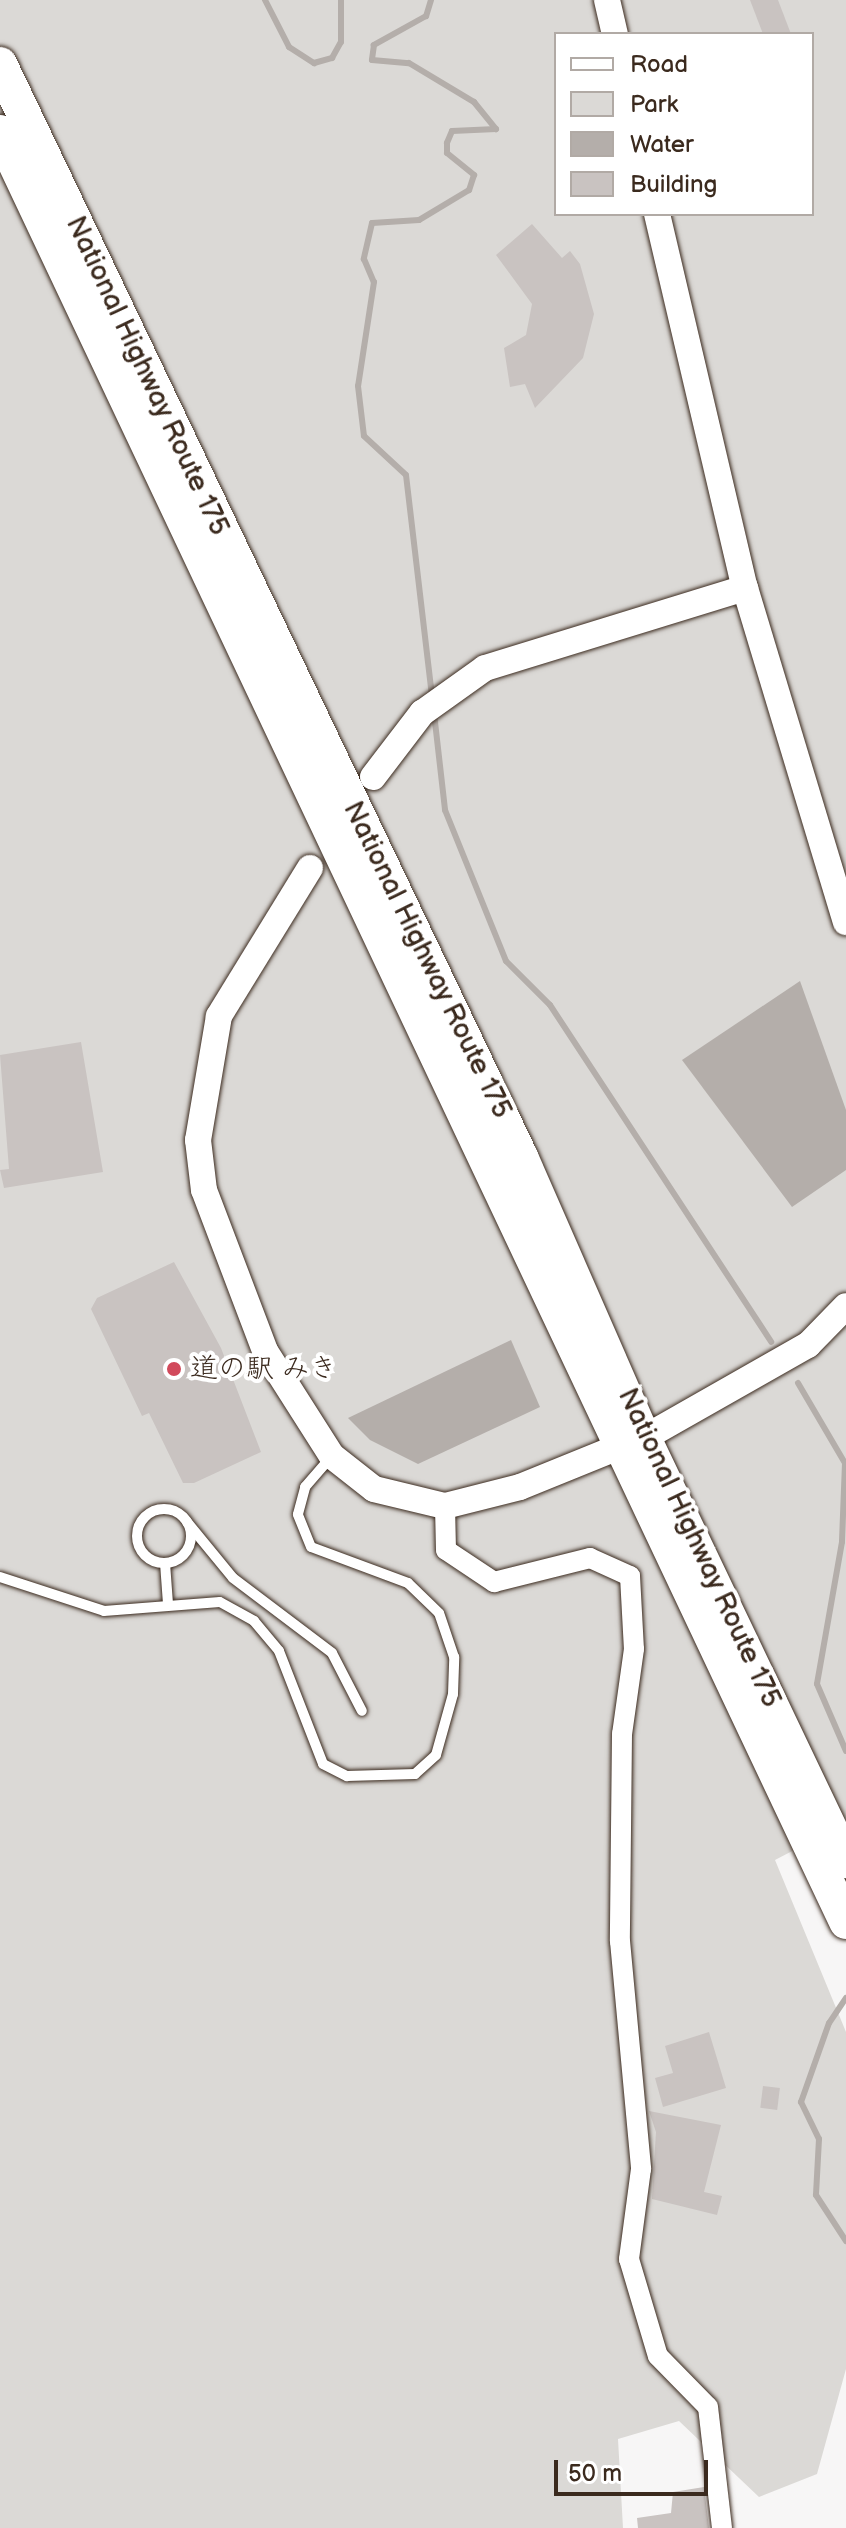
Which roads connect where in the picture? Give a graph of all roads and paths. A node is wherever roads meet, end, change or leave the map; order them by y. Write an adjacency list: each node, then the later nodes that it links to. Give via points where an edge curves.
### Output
1 (607, 0): 2 (street)
2 (615, 32)
3 (0, 64): 11 (highway, National Highway Route 175, via 521,1157)
4 (0, 132): 11 (highway, National Highway Route 175)
5 (657, 216): 6 (street)
6 (745, 588): 7 (street, via 485,668 422,713); 9 (street)
7 (373, 777)
8 (310, 868): 12 (street, via 219,1016 198,1140 204,1190 265,1351)
9 (846, 922)
10 (846, 1306): 11 (street, via 808,1345)
11 (632, 1442): 13 (street, via 520,1487); 19 (highway, National Highway Route 175); 20 (highway, National Highway Route 175)
12 (332, 1456): 13 (street, via 374,1489); 17 (lane, via 305,1487 298,1514 311,1547 408,1583 439,1613 454,1657 453,1694 436,1755 415,1774 347,1776 323,1764 279,1651 254,1621 220,1602)
13 (445, 1506): 21 (street, via 446,1550 494,1582 590,1558 630,1576 634,1649 622,1734 620,1941 641,2169 629,2259 658,2356 708,2407)
14 (187, 1522): 15 (lane, via 188,1549); 15 (lane, via 164,1509 142,1521 143,1552); 18 (lane, via 233,1578 332,1653)
15 (165, 1563): 17 (lane)
16 (0, 1577): 17 (lane, via 104,1611)
17 (168, 1604)
18 (362, 1711)
19 (846, 1861)
20 (846, 1922)
21 (722, 2528)

